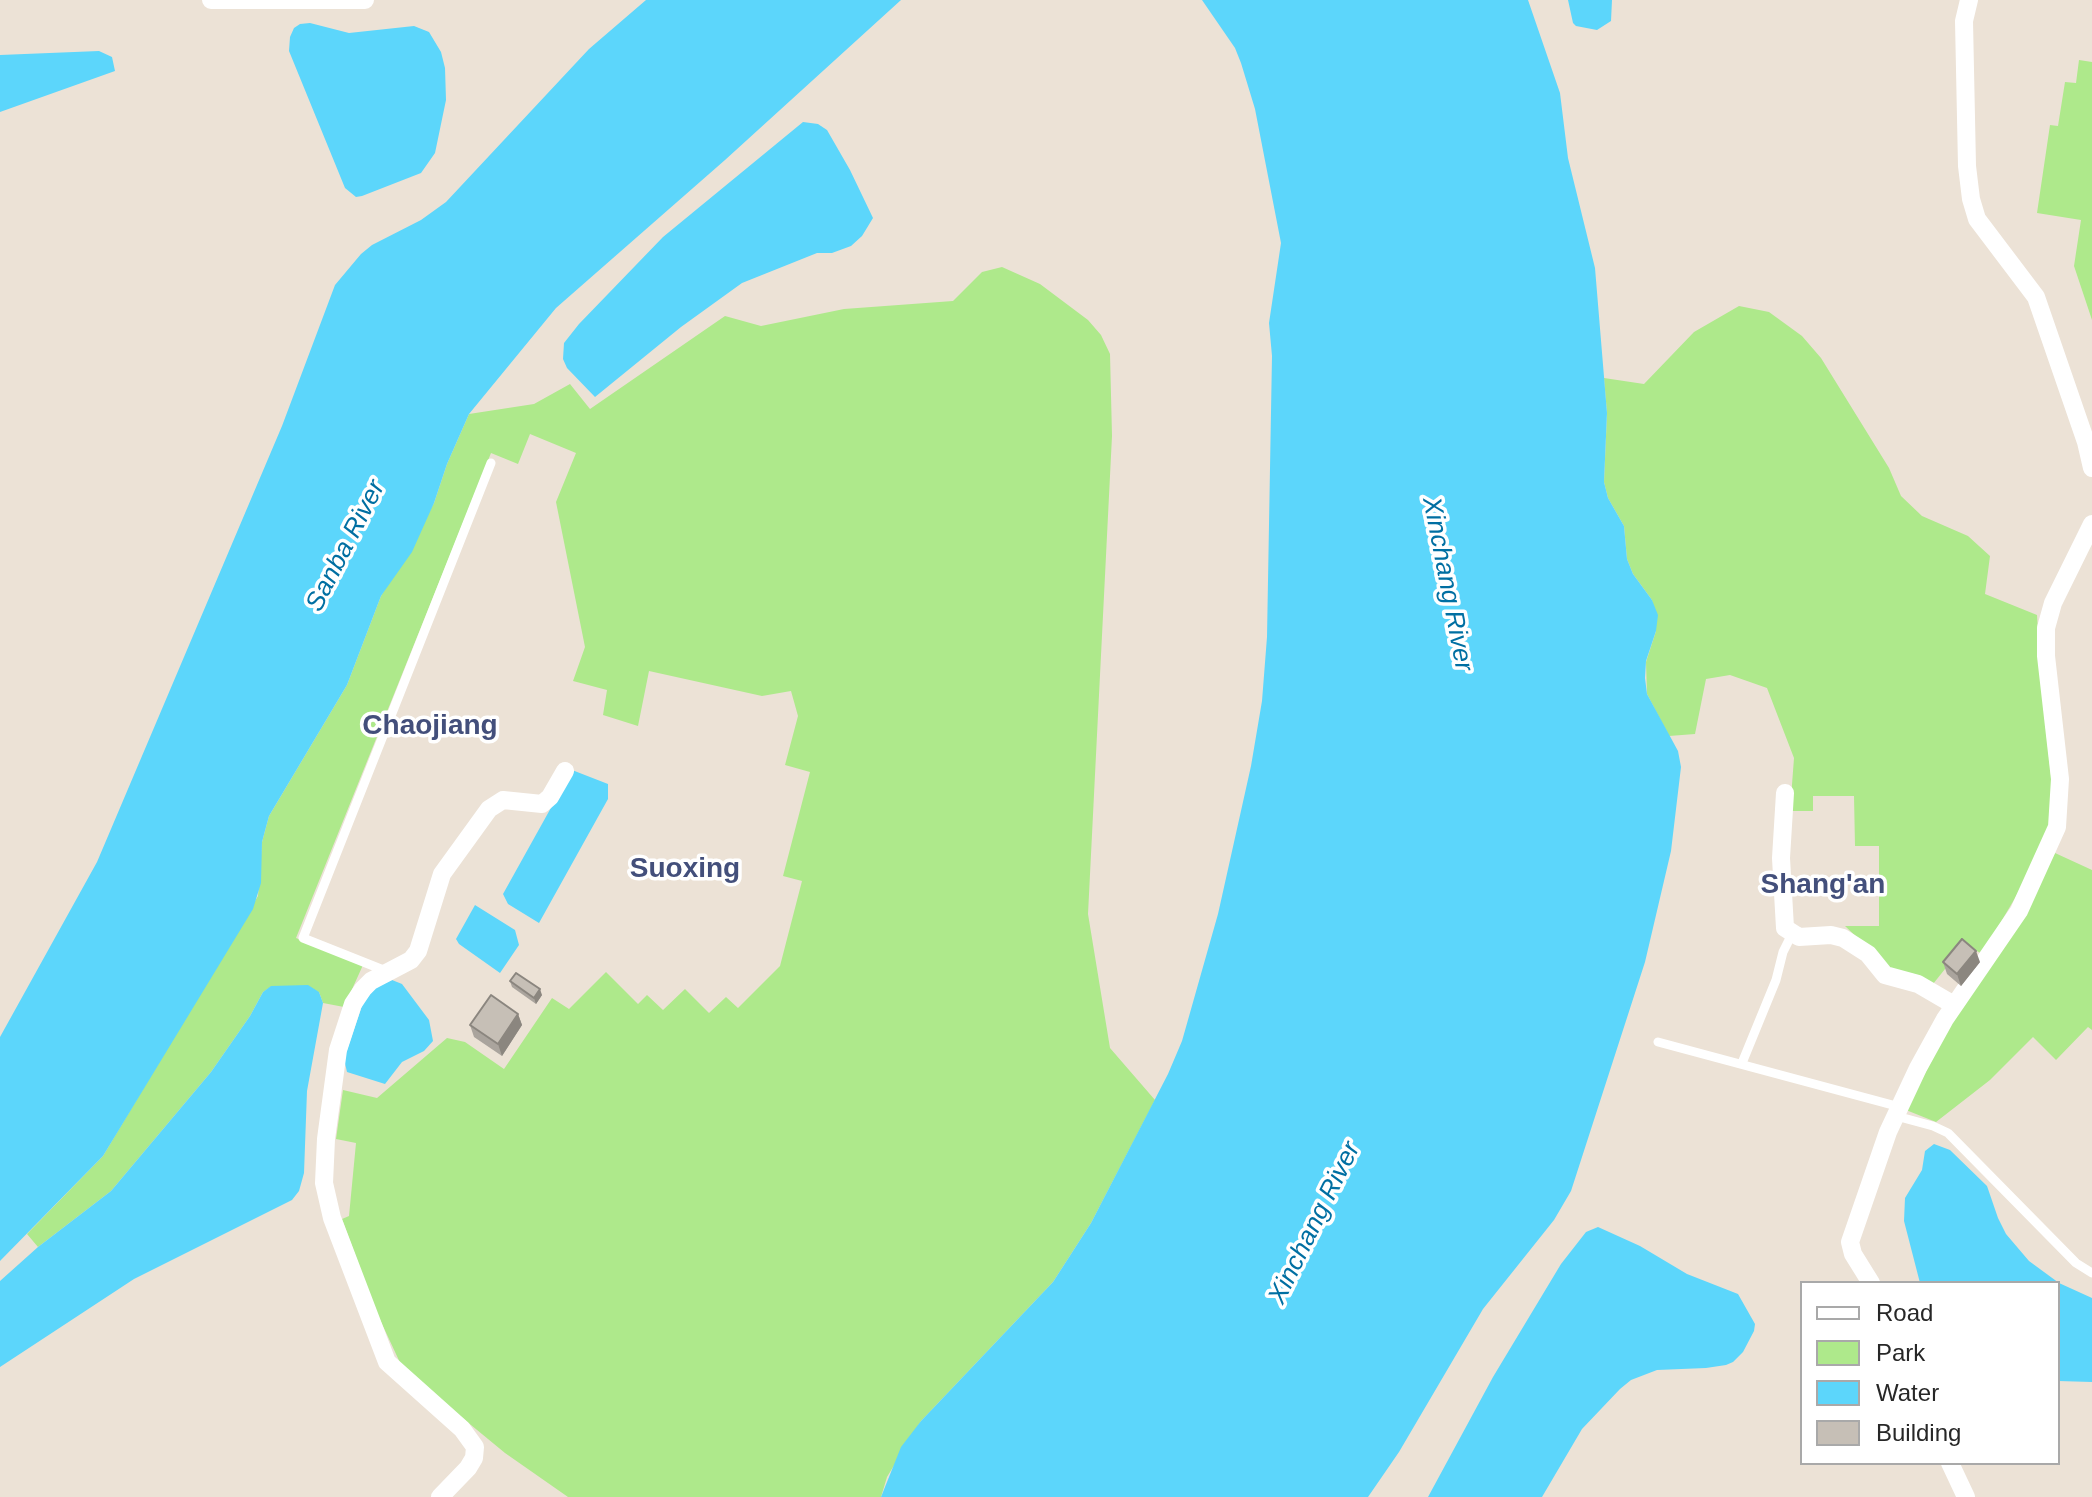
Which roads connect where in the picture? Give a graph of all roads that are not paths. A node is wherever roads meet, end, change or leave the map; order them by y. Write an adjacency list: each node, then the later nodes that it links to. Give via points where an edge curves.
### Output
1 (211, 0): 2 (street)
2 (365, 0)
3 (1969, 0): 5 (street, via 1964,21 1971,199 1977,219 2036,297)
4 (491, 463): 10 (lane, via 303,938)
5 (2092, 468)
6 (2092, 524): 11 (street, via 2046,628 2060,779 2057,827 2019,911)
7 (565, 771): 10 (street, via 542,804 503,800 489,809 442,874 418,951)
8 (1785, 793): 9 (street, via 1783,920)
9 (1792, 934): 11 (street, via 1843,938 1868,954 1885,975 1918,984); 13 (lane)
10 (389, 972): 18 (street, via 371,981 353,1004 338,1050 324,1183 332,1218 387,1362 473,1442 474,1458)
11 (1954, 1005): 14 (street)
12 (1658, 1042): 13 (lane)
13 (1742, 1063): 14 (lane)
14 (1898, 1111): 15 (lane, via 1948,1133); 16 (street, via 1850,1242)
15 (2092, 1273)
16 (1870, 1281)
17 (1951, 1465): 19 (street)
18 (440, 1497)
19 (1966, 1497)

